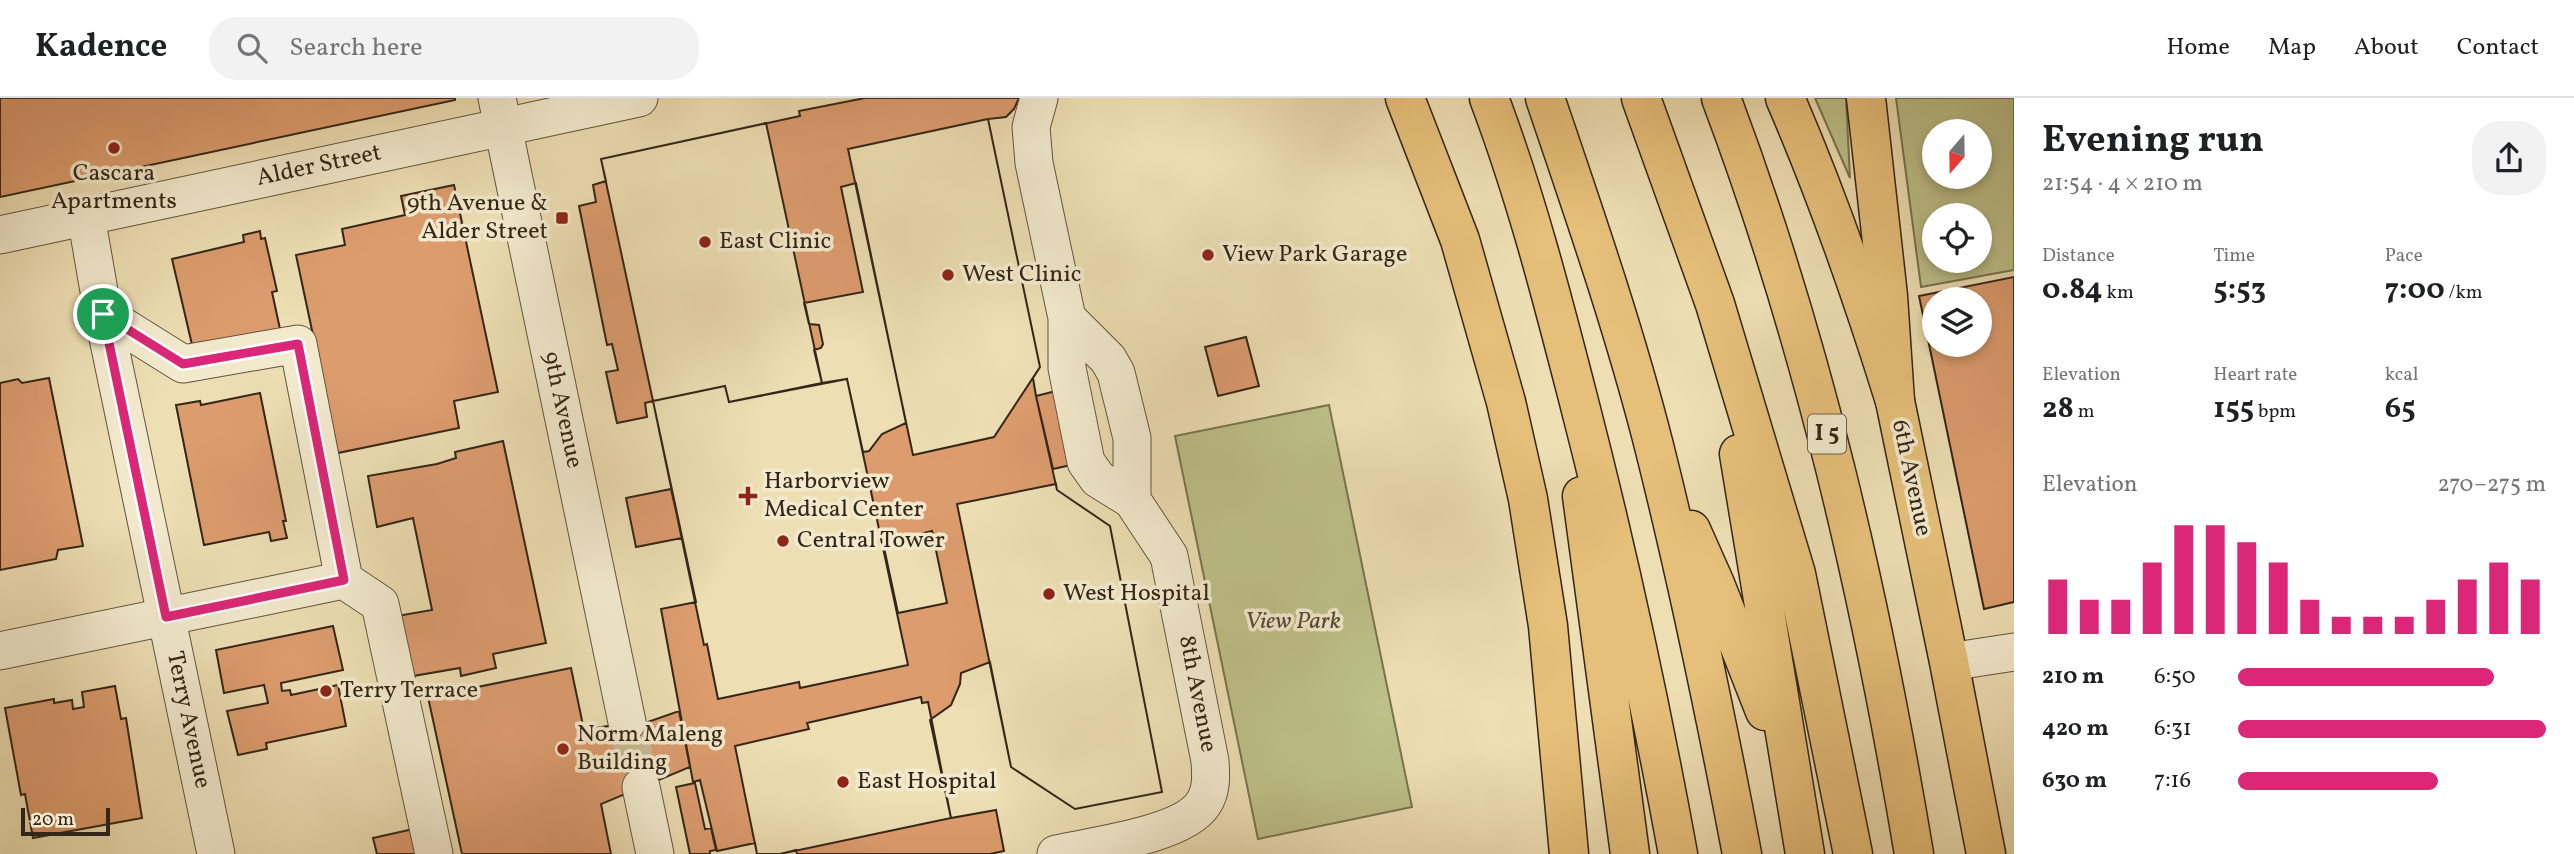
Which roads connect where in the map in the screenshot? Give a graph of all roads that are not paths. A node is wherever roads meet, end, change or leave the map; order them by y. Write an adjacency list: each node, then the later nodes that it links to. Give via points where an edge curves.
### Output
1 (639, 98): 10 (street, Alder Street)
2 (1039, 98): 15 (street, 8th Avenue, via 1031,127 1034,163)
3 (1405, 98): 32 (main road, via 1460,240 1528,499 1548,626)
4 (1489, 98): 16 (main road, via 1526,205)
5 (1545, 98): 18 (main road)
6 (1641, 98): 13 (main road)
7 (1721, 98): 38 (main road, I 5, via 1769,232 1822,414)
8 (1785, 98): 17 (main road, via 1854,276)
9 (1866, 98): 17 (main road, 6th Avenue)
10 (500, 113): 11 (street, Alder Street); 25 (street, 9th Avenue)
11 (86, 216): 12 (street, Alder Street); 14 (street, Terry Avenue)
12 (0, 235)
13 (1715, 304): 27 (main road); 37 (main road, via 1796,574)
14 (103, 314): 20 (street, via 183,364 298,344); 21 (street, Terry Avenue)
15 (1067, 318): 19 (street, via 1116,373 1132,439); 19 (street, 8th Avenue, via 1067,368 1086,462 1098,479)
16 (1560, 327): 33 (main road); 34 (main road, via 1614,539)
17 (1895, 401): 24 (main road, 6th Avenue)
18 (1653, 445): 27 (main road, via 1766,713); 35 (main road, via 1692,607)
19 (1132, 500): 31 (street, 8th Avenue, via 1168,556 1210,761 1210,786 1196,812 1169,828)
20 (344, 580): 21 (street); 29 (street, via 380,604)
21 (166, 617): 22 (street); 28 (street, Terry Avenue)
22 (0, 651)
23 (2014, 652): 24 (street)
24 (1949, 662): 39 (main road, 6th Avenue)
25 (627, 723)
26 (641, 787): 30 (street)
27 (1798, 816): 36 (main road)
28 (216, 854)
29 (434, 854)
30 (655, 854)
31 (1056, 854)
32 (1569, 854)
33 (1630, 854)
34 (1678, 854)
35 (1742, 854)
36 (1805, 854)
37 (1853, 854)
38 (1914, 854)
39 (1986, 854)

